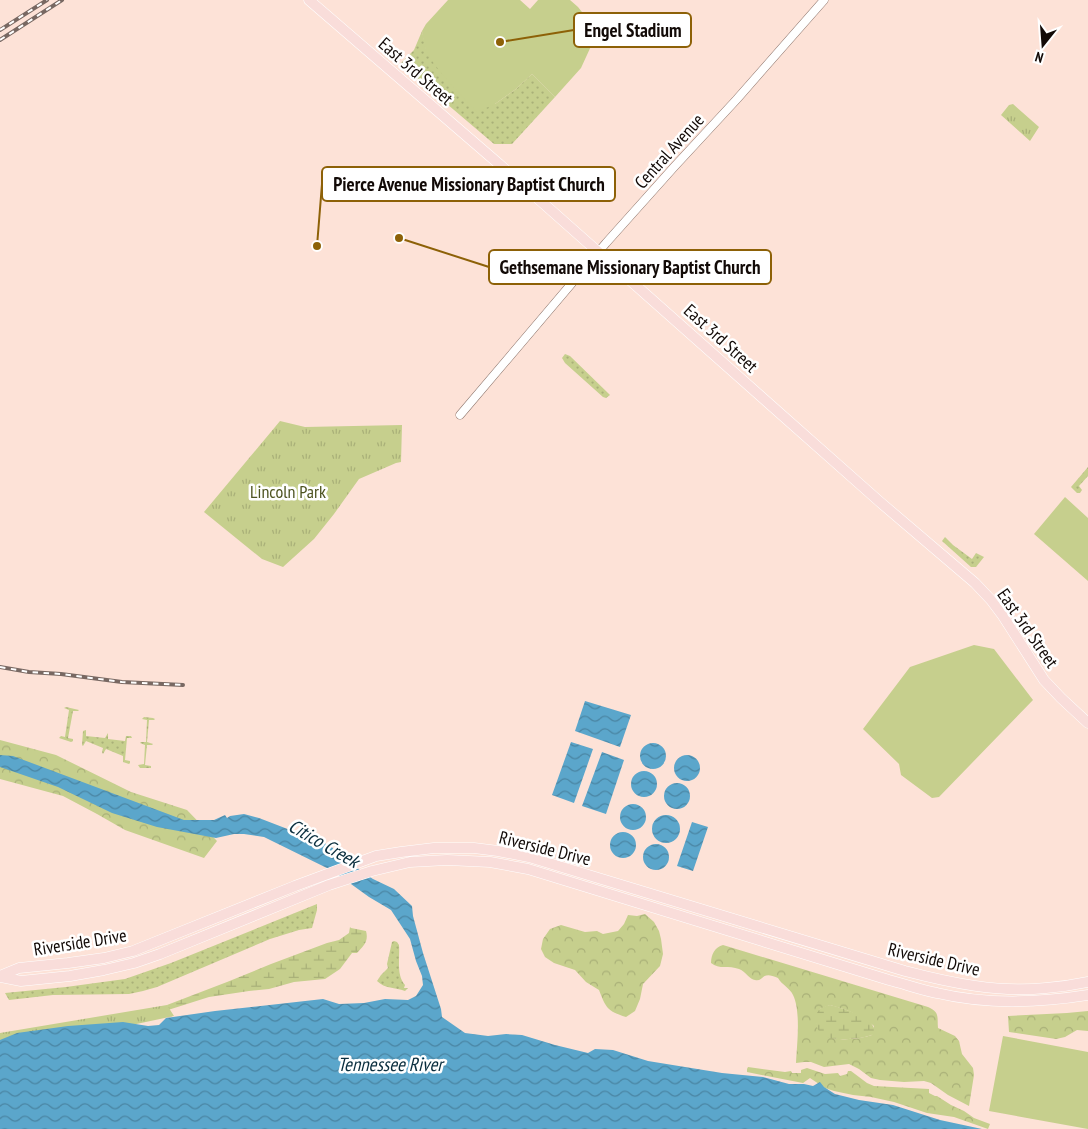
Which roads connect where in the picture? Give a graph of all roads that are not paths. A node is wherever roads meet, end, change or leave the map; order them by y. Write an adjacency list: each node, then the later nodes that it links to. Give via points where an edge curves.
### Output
1 (309, 0): 3 (main road, East 3rd Street)
2 (824, 0): 3 (street, Central Avenue)
3 (599, 252): 4 (street, Central Avenue); 5 (main road, East 3rd Street, via 975,583 1004,616 1044,680)
4 (460, 415)
5 (1088, 723)
6 (0, 977): 7 (main road, Riverside Drive, via 19,968 95,959 133,950 376,856 434,848 474,848 529,857 938,980 1014,989); 8 (main road, Riverside Drive, via 21,981 70,976 134,963 329,885 410,862 448,860 490,862 528,870 938,994 1017,1002)
7 (1088, 982)
8 (1088, 995)

